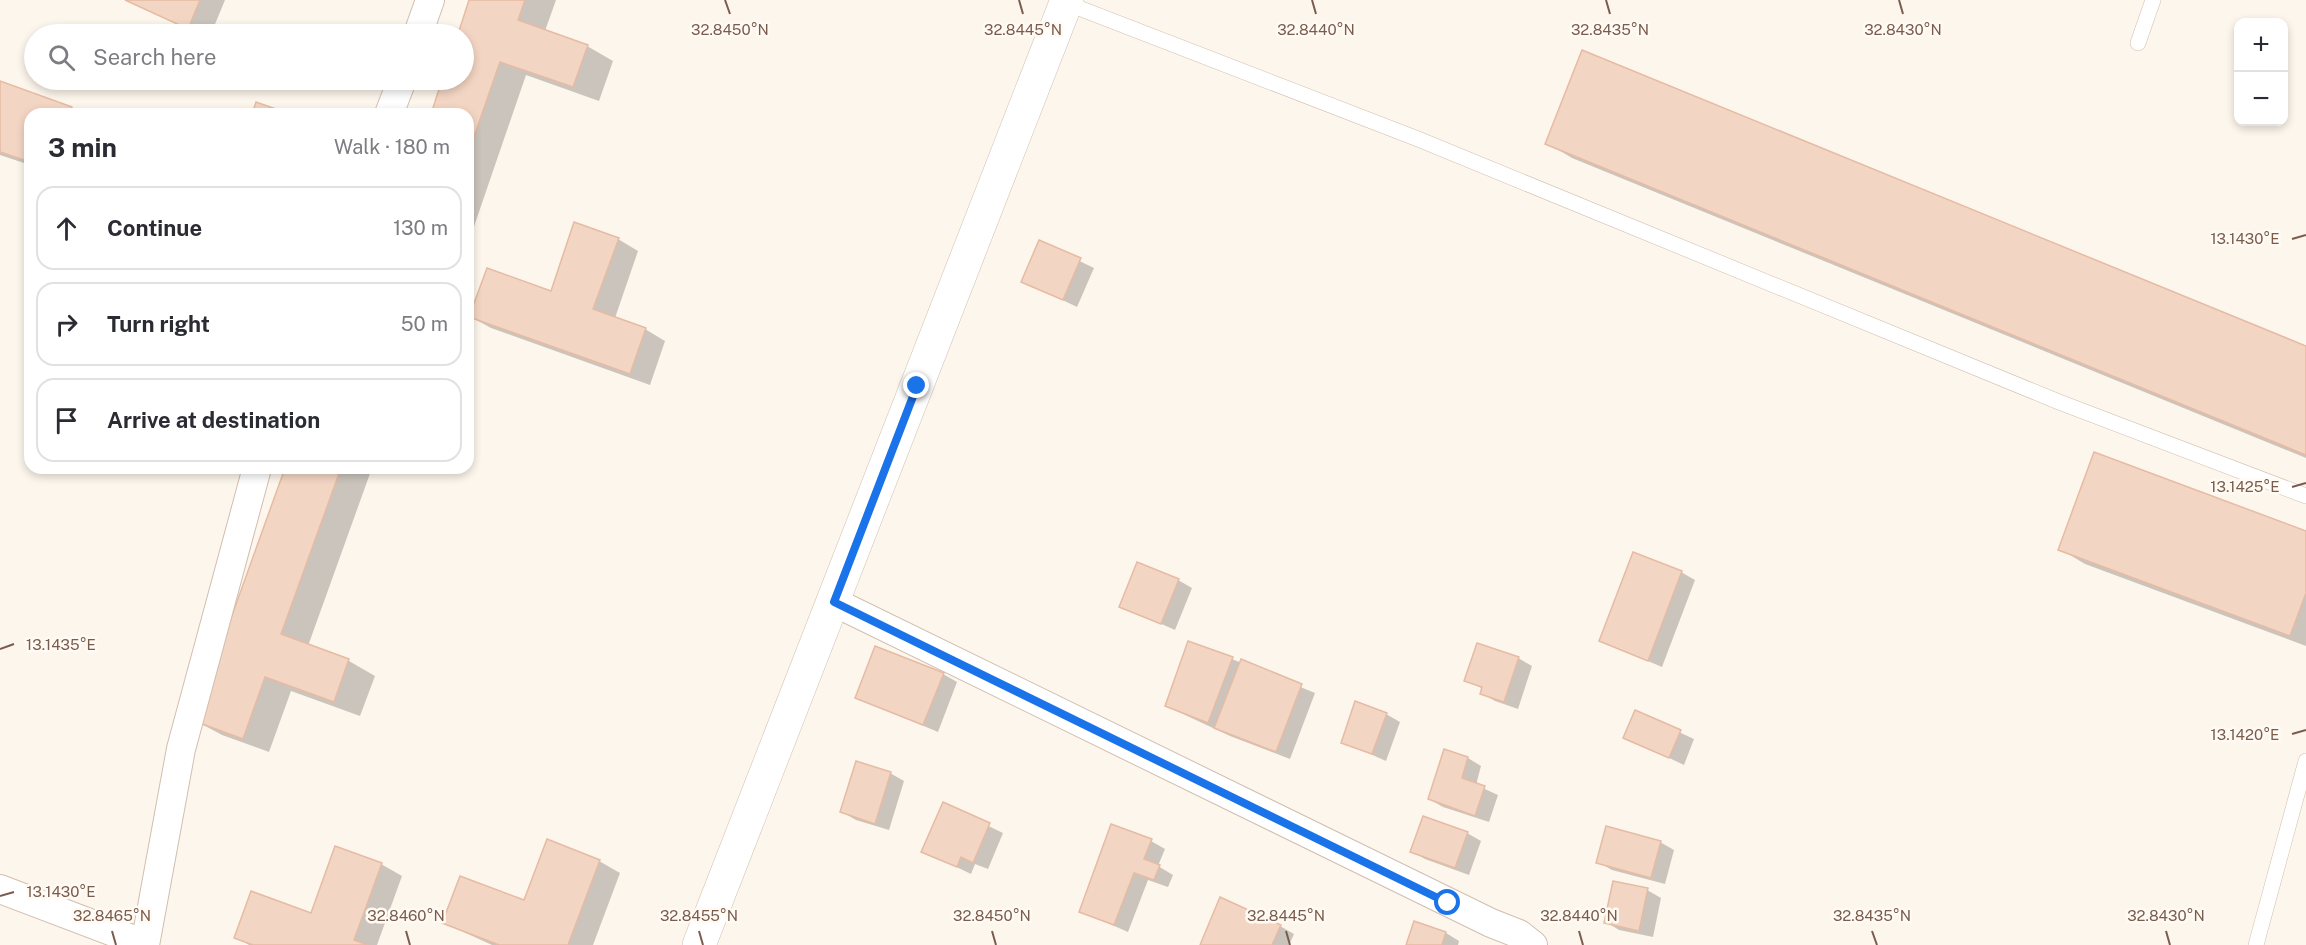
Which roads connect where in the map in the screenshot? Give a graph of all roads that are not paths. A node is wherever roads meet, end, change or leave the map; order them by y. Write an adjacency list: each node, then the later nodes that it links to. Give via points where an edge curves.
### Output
1 (430, 0): 4 (street)
2 (2153, 0): 5 (lane)
3 (1066, 2): 9 (lane, via 1418,139 2059,402); 10 (street)
4 (422, 24)
5 (2138, 42)
6 (398, 90): 7 (street)
7 (391, 108)
8 (255, 474): 13 (street, via 180,749)
9 (2306, 496)
10 (834, 602): 14 (street); 15 (street, via 1519,934)
11 (2306, 761): 16 (lane)
12 (0, 889): 13 (street)
13 (145, 944)
14 (699, 945)
15 (1533, 945)
16 (2256, 945)

